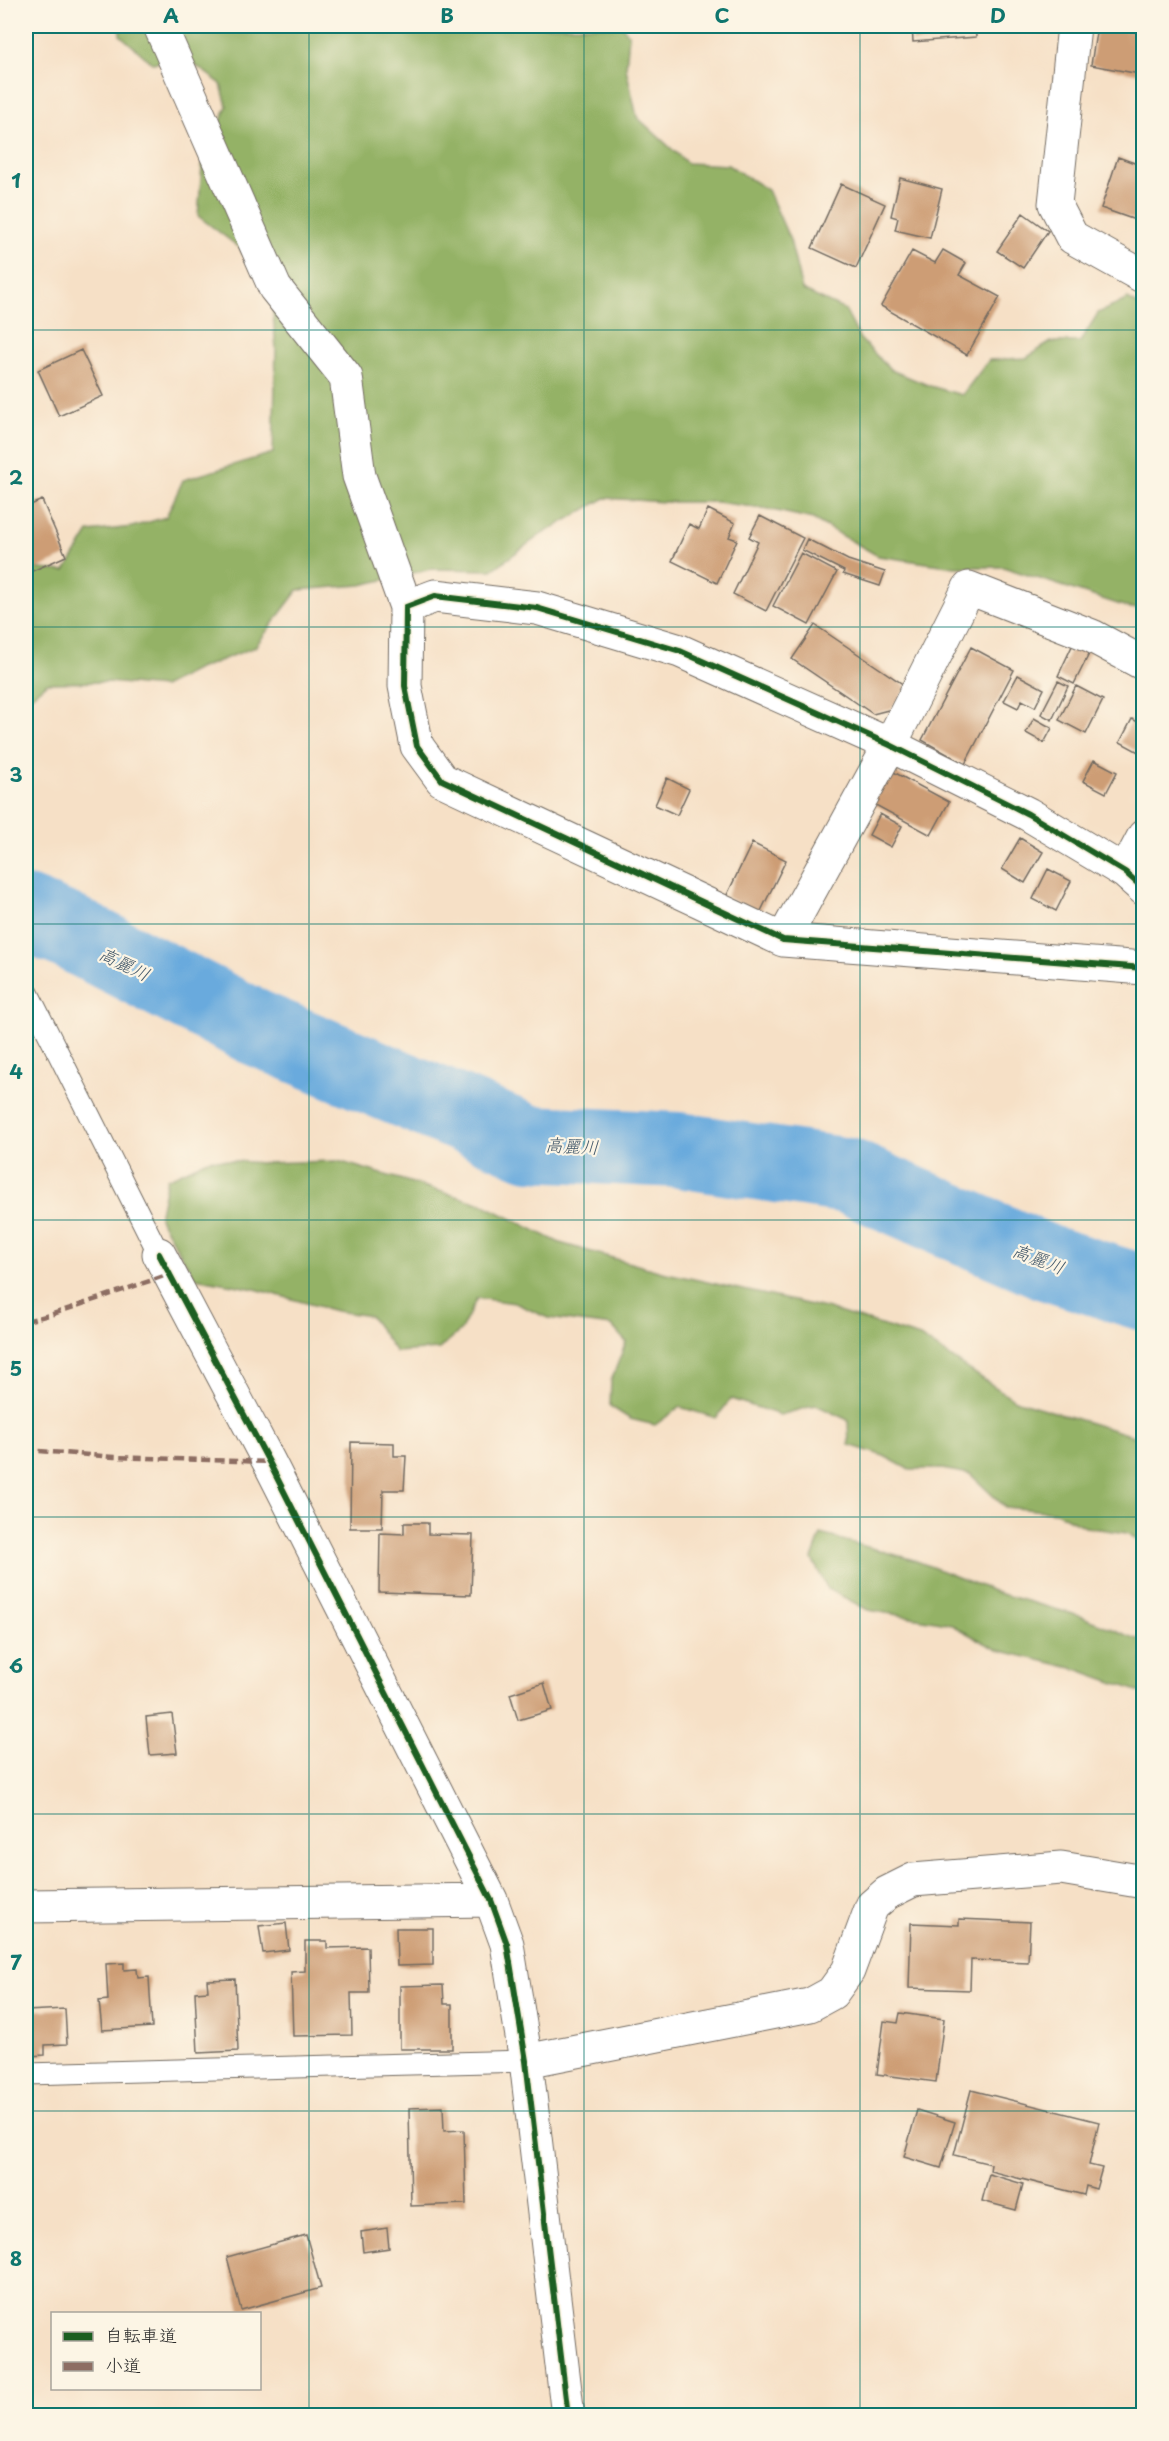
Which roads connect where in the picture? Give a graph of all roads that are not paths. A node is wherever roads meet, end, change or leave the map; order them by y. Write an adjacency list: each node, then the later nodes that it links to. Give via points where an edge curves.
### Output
1 (160, 26): 4 (street, via 275,288 346,377 359,476)
2 (1074, 26): 3 (street, via 1056,204 1072,237)
3 (1143, 277)
4 (406, 607): 6 (street, via 435,596 537,608 680,651); 9 (street, via 405,686 417,746 442,780)
5 (1143, 664): 6 (street, via 1092,636 969,588)
6 (890, 745): 8 (street, via 1028,814); 9 (street)
7 (1143, 836): 8 (street)
8 (1134, 881)
9 (783, 940): 10 (street)
10 (1143, 968)
11 (26, 989): 12 (lane)
12 (159, 1254): 14 (street)
13 (1143, 1882): 16 (street, via 1061,1868 913,1880 872,1906 848,1971 832,1994 810,2005)
14 (491, 1900): 15 (street); 16 (street, via 507,1944)
15 (26, 1906)
16 (526, 2061): 17 (lane); 18 (street)
17 (26, 2074)
18 (568, 2415)

